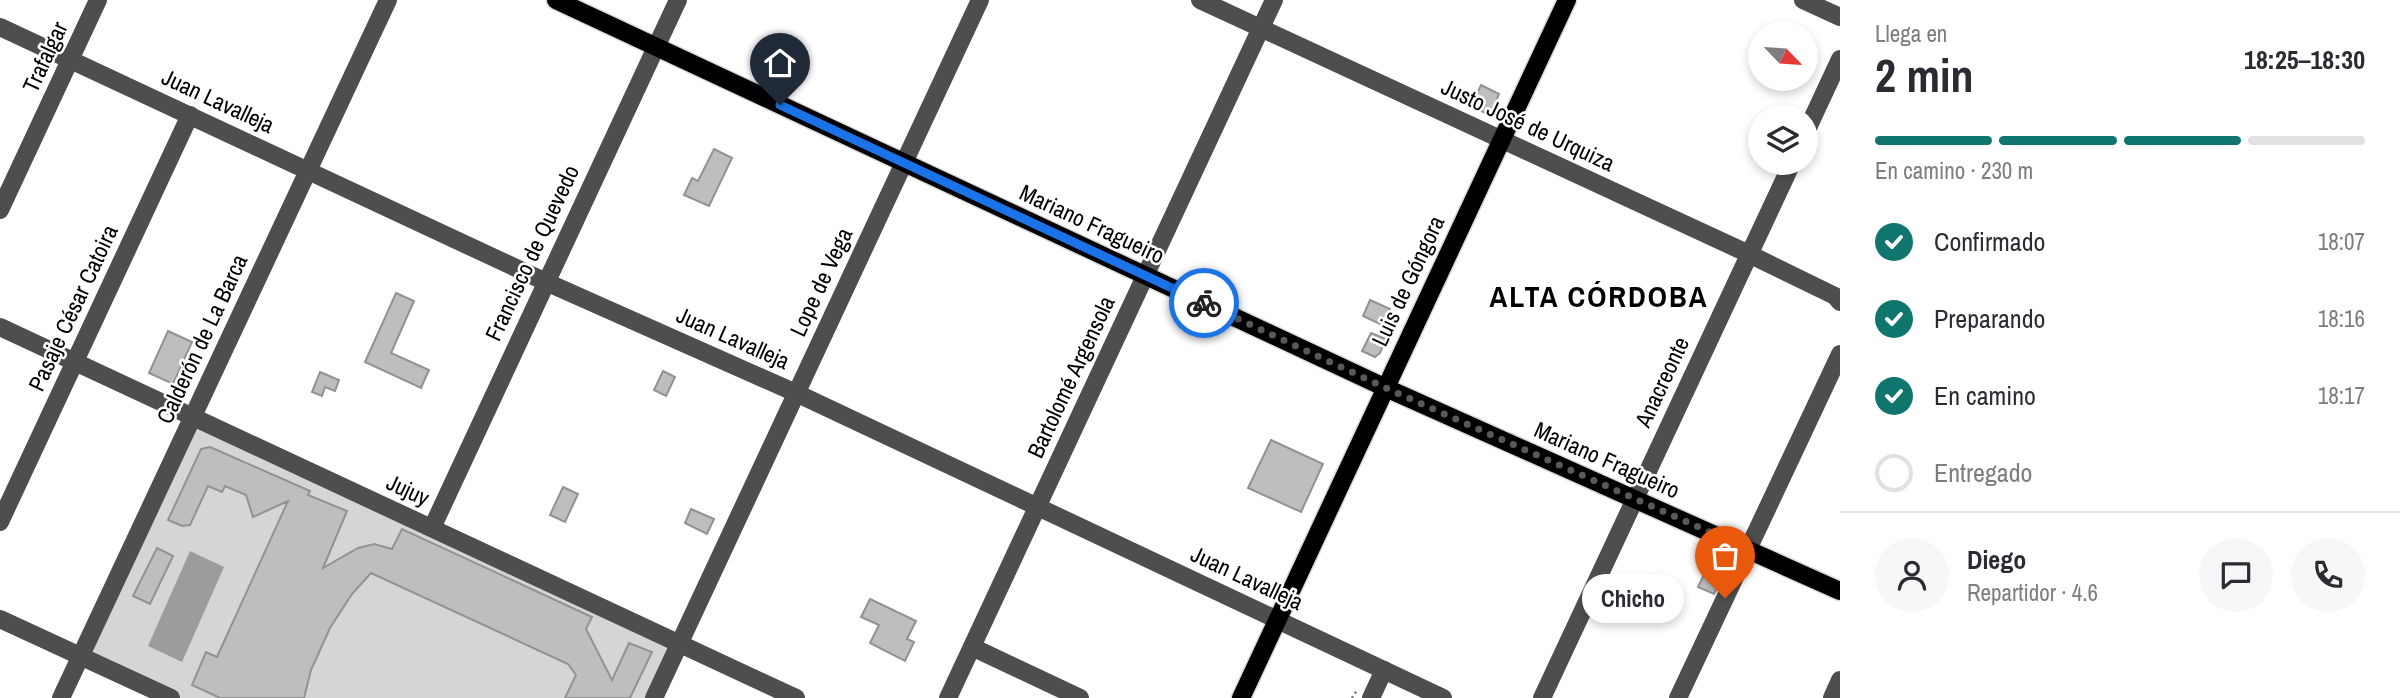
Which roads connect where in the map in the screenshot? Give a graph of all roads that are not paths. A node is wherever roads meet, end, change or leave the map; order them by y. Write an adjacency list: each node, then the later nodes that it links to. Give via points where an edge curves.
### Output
1 (98, 0): 16 (street, Trafalgar)
2 (388, 0): 22 (street, Calderón de La Barca)
3 (556, 0): 15 (main road, Mariano Fragueiro)
4 (678, 0): 15 (street, Francisco de Quevedo)
5 (980, 0): 21 (street, Lope de Vega)
6 (1200, 0): 14 (street, Justo José de Urquiza)
7 (1274, 0): 14 (street, Bartolomé Argensola)
8 (1567, 0): 20 (main road, Luis de Góngora)
9 (1803, 0): 12 (street)
10 (1836, 0): 11 (street)
11 (1840, 5)
12 (1840, 17)
13 (0, 27): 16 (street, Juan Lavalleja)
14 (1261, 28): 20 (street, Justo José de Urquiza); 26 (street, Bartolomé Argensola)
15 (656, 47): 21 (main road, Mariano Fragueiro); 27 (street, Francisco de Quevedo)
16 (71, 59): 19 (street, Juan Lavalleja); 24 (street, Trafalgar)
17 (1840, 59): 18 (street)
18 (1818, 106)
19 (190, 115): 22 (street, Juan Lavalleja); 31 (street, Pasaje César Catoira)
20 (1502, 140): 25 (street, Justo José de Urquiza); 32 (main road, Luis de Góngora)
21 (904, 163): 26 (main road, Mariano Fragueiro); 33 (street, Lope de Vega)
22 (308, 171): 27 (street, Juan Lavalleja); 34 (street, Calderón de La Barca)
23 (1786, 175): 25 (street, Anacreonte)
24 (0, 210)
25 (1749, 254): 28 (street, Justo José de Urquiza); 35 (street, Anacreonte)
26 (1146, 276): 32 (main road, Mariano Fragueiro); 36 (street, Bartolomé Argensola)
27 (546, 282): 33 (street, Juan Lavalleja); 38 (street, Francisco de Quevedo)
28 (1838, 299)
29 (0, 327): 31 (street, Jujuy)
30 (1840, 354): 39 (street)
31 (75, 362): 34 (street, Jujuy); 37 (street, Pasaje César Catoira)
32 (1386, 388): 35 (main road, Mariano Fragueiro); 42 (main road, Luis de Góngora)
33 (796, 393): 36 (street, Juan Lavalleja); 43 (street, Lope de Vega)
34 (193, 417): 38 (street, Jujuy); 45 (street, Calderón de La Barca)
35 (1634, 499): 39 (main road, Mariano Fragueiro); 57 (street, Anacreonte)
36 (1037, 507): 42 (street, Juan Lavalleja); 44 (street, Bartolomé Argensola)
37 (0, 522)
38 (432, 528): 43 (street, Jujuy)
39 (1748, 549): 40 (main road, Mariano Fragueiro); 58 (street)
40 (1840, 591)
41 (0, 619): 45 (street)
42 (1278, 620): 46 (street, Juan Lavalleja); 54 (main road, Luis de Góngora)
43 (680, 644): 50 (street, Lope de Vega); 51 (street, Jujuy)
44 (972, 647): 52 (street, Bartolomé Argensola); 53 (street)
45 (81, 656): 48 (street, Calderón de La Barca); 49 (street)
46 (1384, 670): 55 (street); 56 (street, Juan Lavalleja)
47 (1840, 680): 59 (street)
48 (61, 698)
49 (171, 698)
50 (654, 698)
51 (796, 698)
52 (948, 698)
53 (1080, 698)
54 (1241, 698)
55 (1371, 698)
56 (1443, 698)
57 (1542, 698)
58 (1678, 698)
59 (1832, 698)

